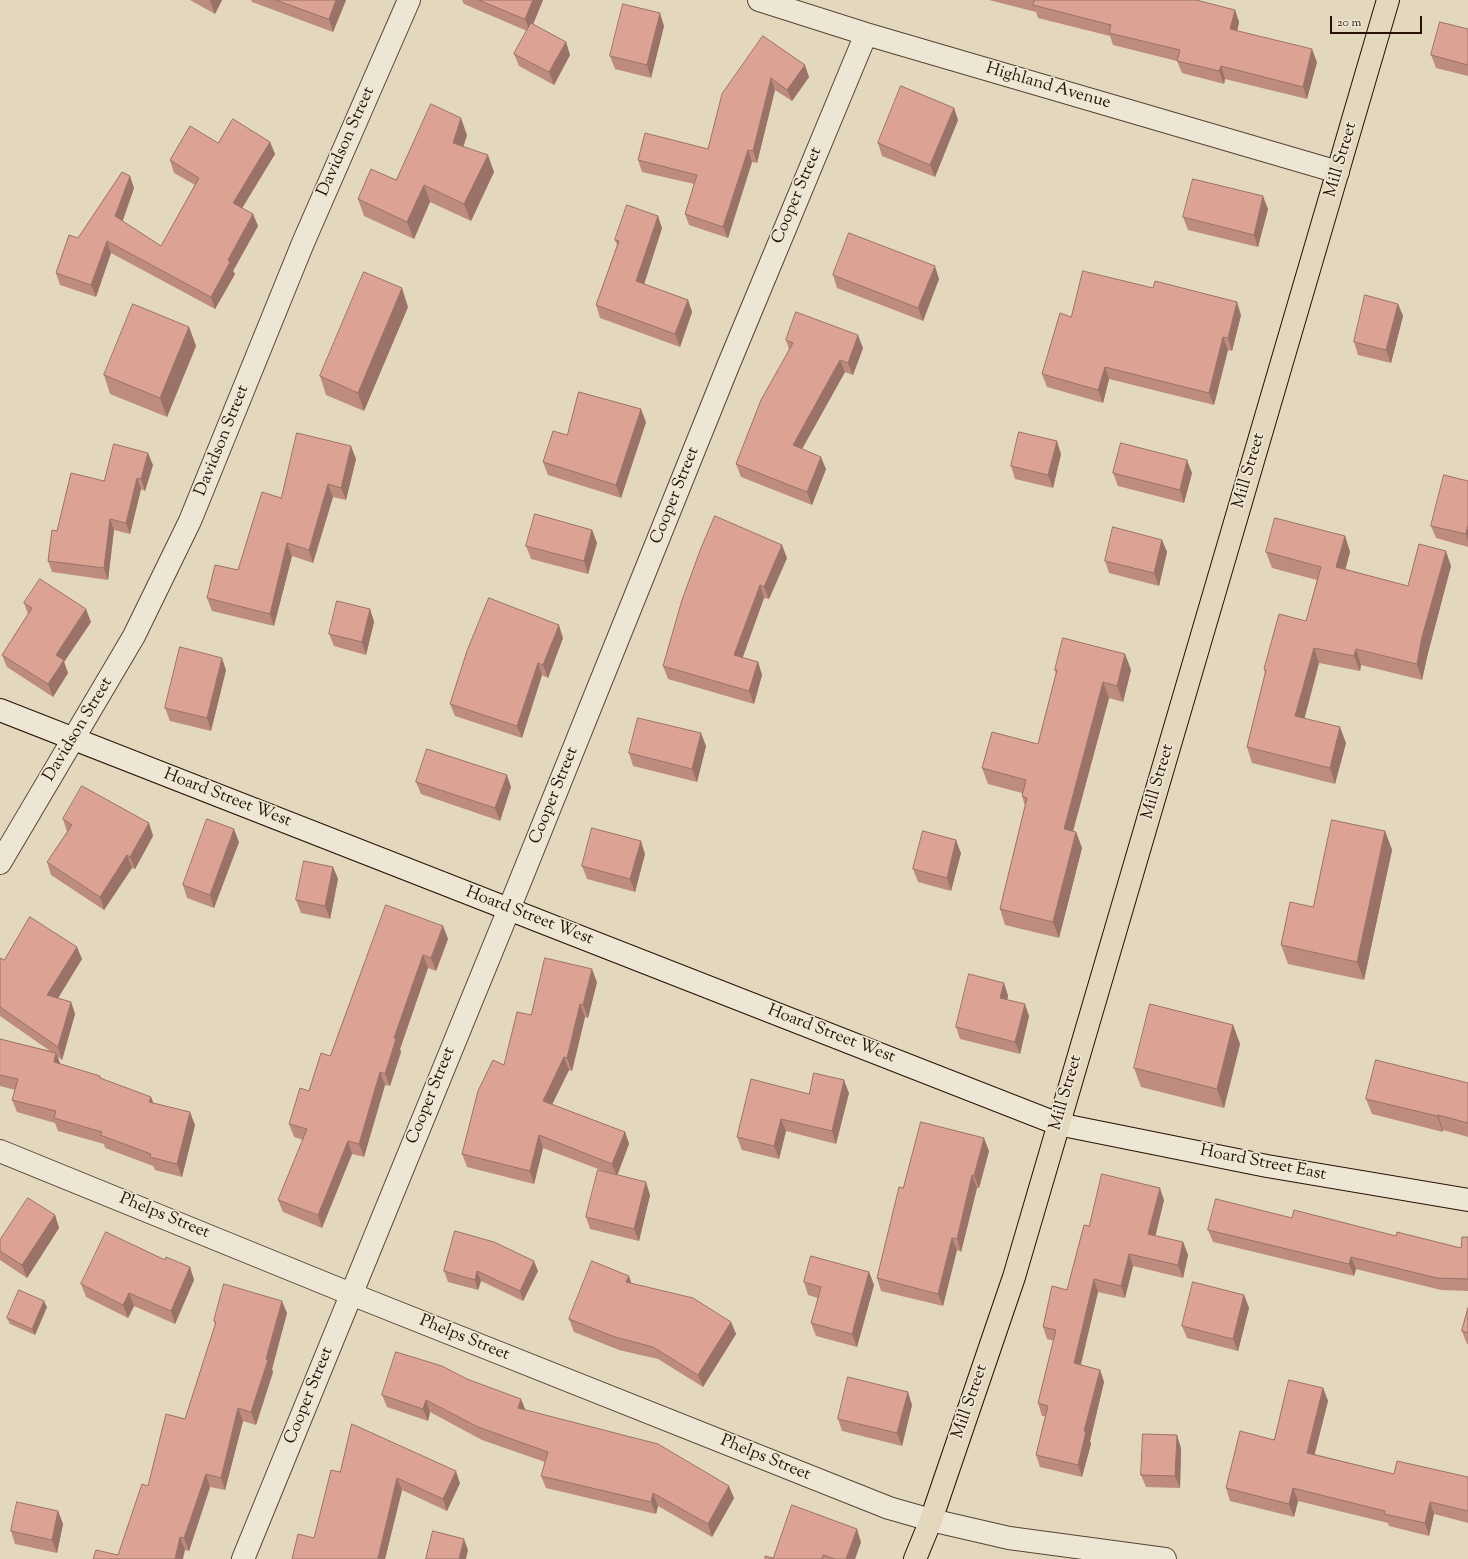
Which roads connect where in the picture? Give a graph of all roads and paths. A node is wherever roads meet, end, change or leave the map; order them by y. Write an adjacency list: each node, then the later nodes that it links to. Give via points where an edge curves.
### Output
1 (409, 0): 7 (street, Davidson Street, via 303,243 190,521 134,636)
2 (759, 0): 4 (street, Highland Avenue)
3 (1388, 0): 5 (highway, Mill Street)
4 (866, 34): 5 (street, Highland Avenue); 9 (street, Cooper Street, via 722,380)
5 (1338, 172): 10 (highway, Mill Street)
6 (0, 710): 7 (street, Hoard Street West)
7 (74, 738): 8 (street, Davidson Street); 9 (street, Hoard Street West)
8 (0, 863)
9 (509, 910): 10 (street, Hoard Street West); 13 (street, Cooper Street)
10 (1058, 1124): 12 (street, Hoard Street East, via 1267,1166); 14 (highway, Mill Street, via 1014,1277)
11 (0, 1150): 13 (street, Phelps Street)
12 (1468, 1200)
13 (351, 1294): 14 (street, Phelps Street, via 889,1508); 15 (street, Cooper Street)
14 (931, 1520): 16 (highway, Mill Street); 17 (street, Phelps Street, via 1009,1538)
15 (243, 1559)
16 (915, 1559)
17 (1165, 1559)

